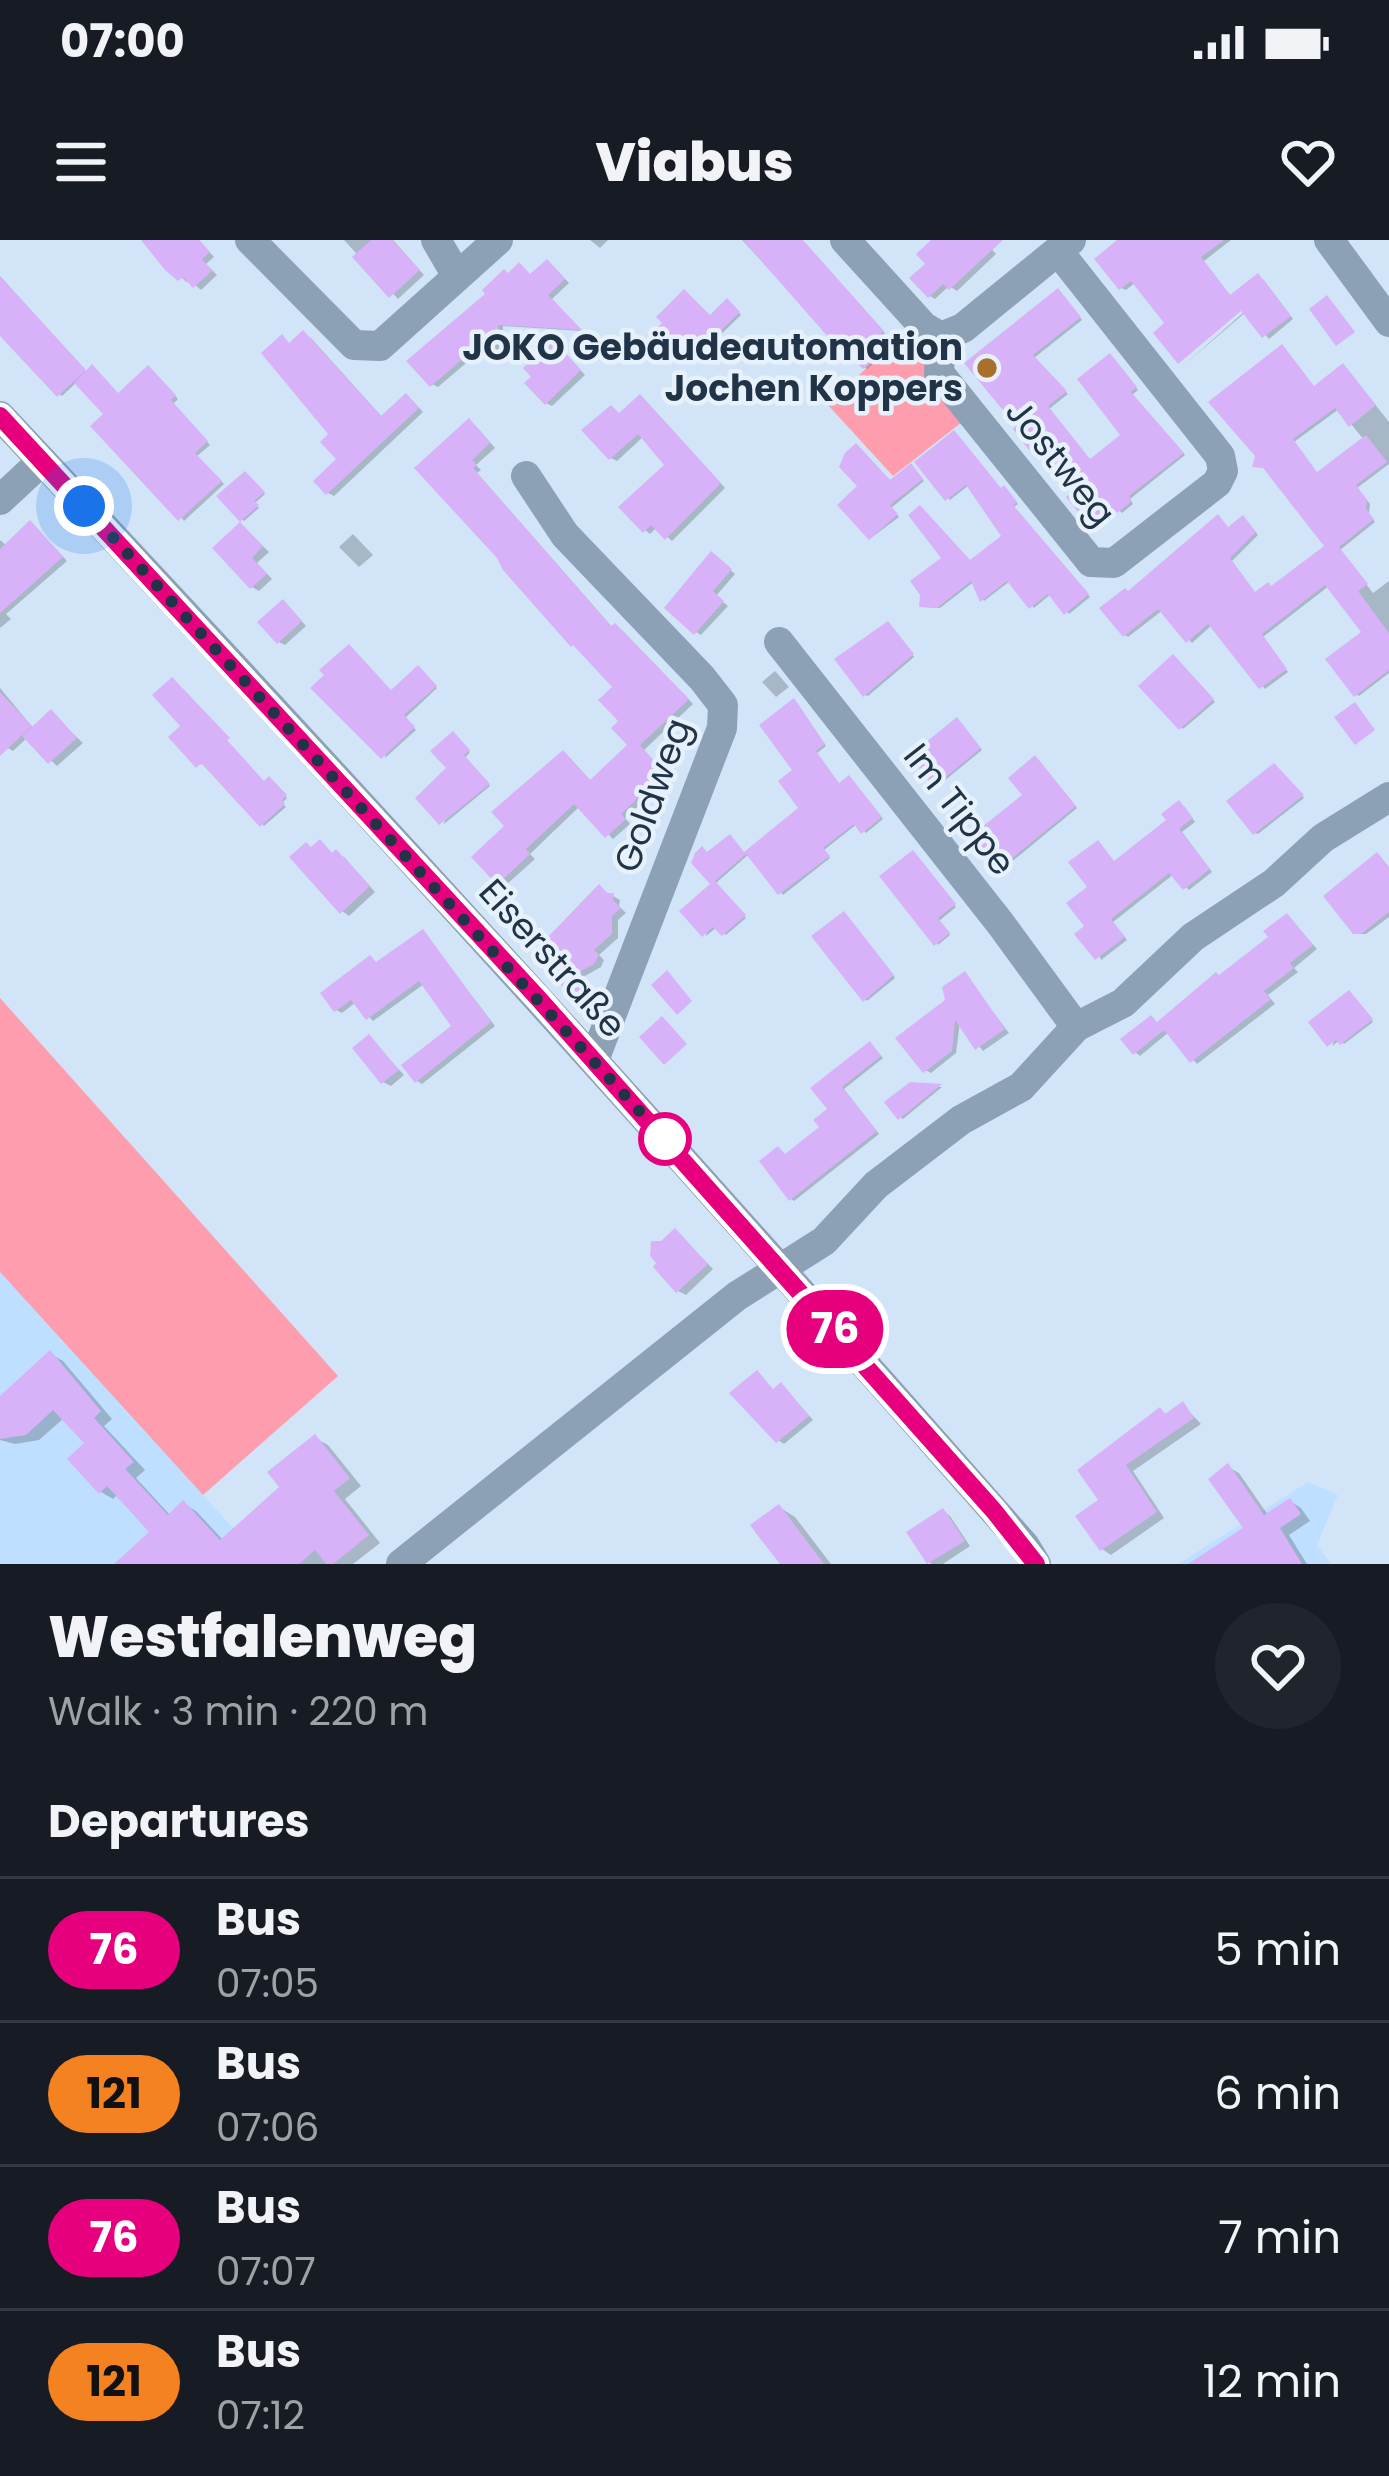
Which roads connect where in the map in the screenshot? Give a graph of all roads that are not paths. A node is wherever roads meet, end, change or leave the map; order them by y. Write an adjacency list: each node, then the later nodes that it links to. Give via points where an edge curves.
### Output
1 (250, 240): 7 (street, via 354,345 380,346)
2 (436, 240): 7 (street)
3 (498, 240): 7 (street)
4 (844, 240): 9 (street)
5 (1329, 240): 8 (street)
6 (1065, 245): 9 (street, Jostweg); 9 (street, Jostweg, via 1220,456 1223,471 1114,563 1091,562 939,373)
7 (458, 276)
8 (1389, 322)
9 (941, 338)
10 (0, 416): 11 (street, Eiserstraße)
11 (42, 461): 13 (street); 17 (street, Eiserstraße)
12 (526, 476): 17 (street, Goldweg, via 565,535 723,705 722,728)
13 (0, 500)
14 (779, 642): 16 (street, Im Tippe)
15 (1389, 797): 16 (street, via 1192,937 1123,1003)
16 (1076, 1027): 18 (street, via 1021,1087 961,1120 876,1185 824,1241)
17 (594, 1060): 18 (street, Eiserstraße)
18 (781, 1268): 19 (street); 20 (street, Eiserstraße)
19 (401, 1564)
20 (1036, 1564)

